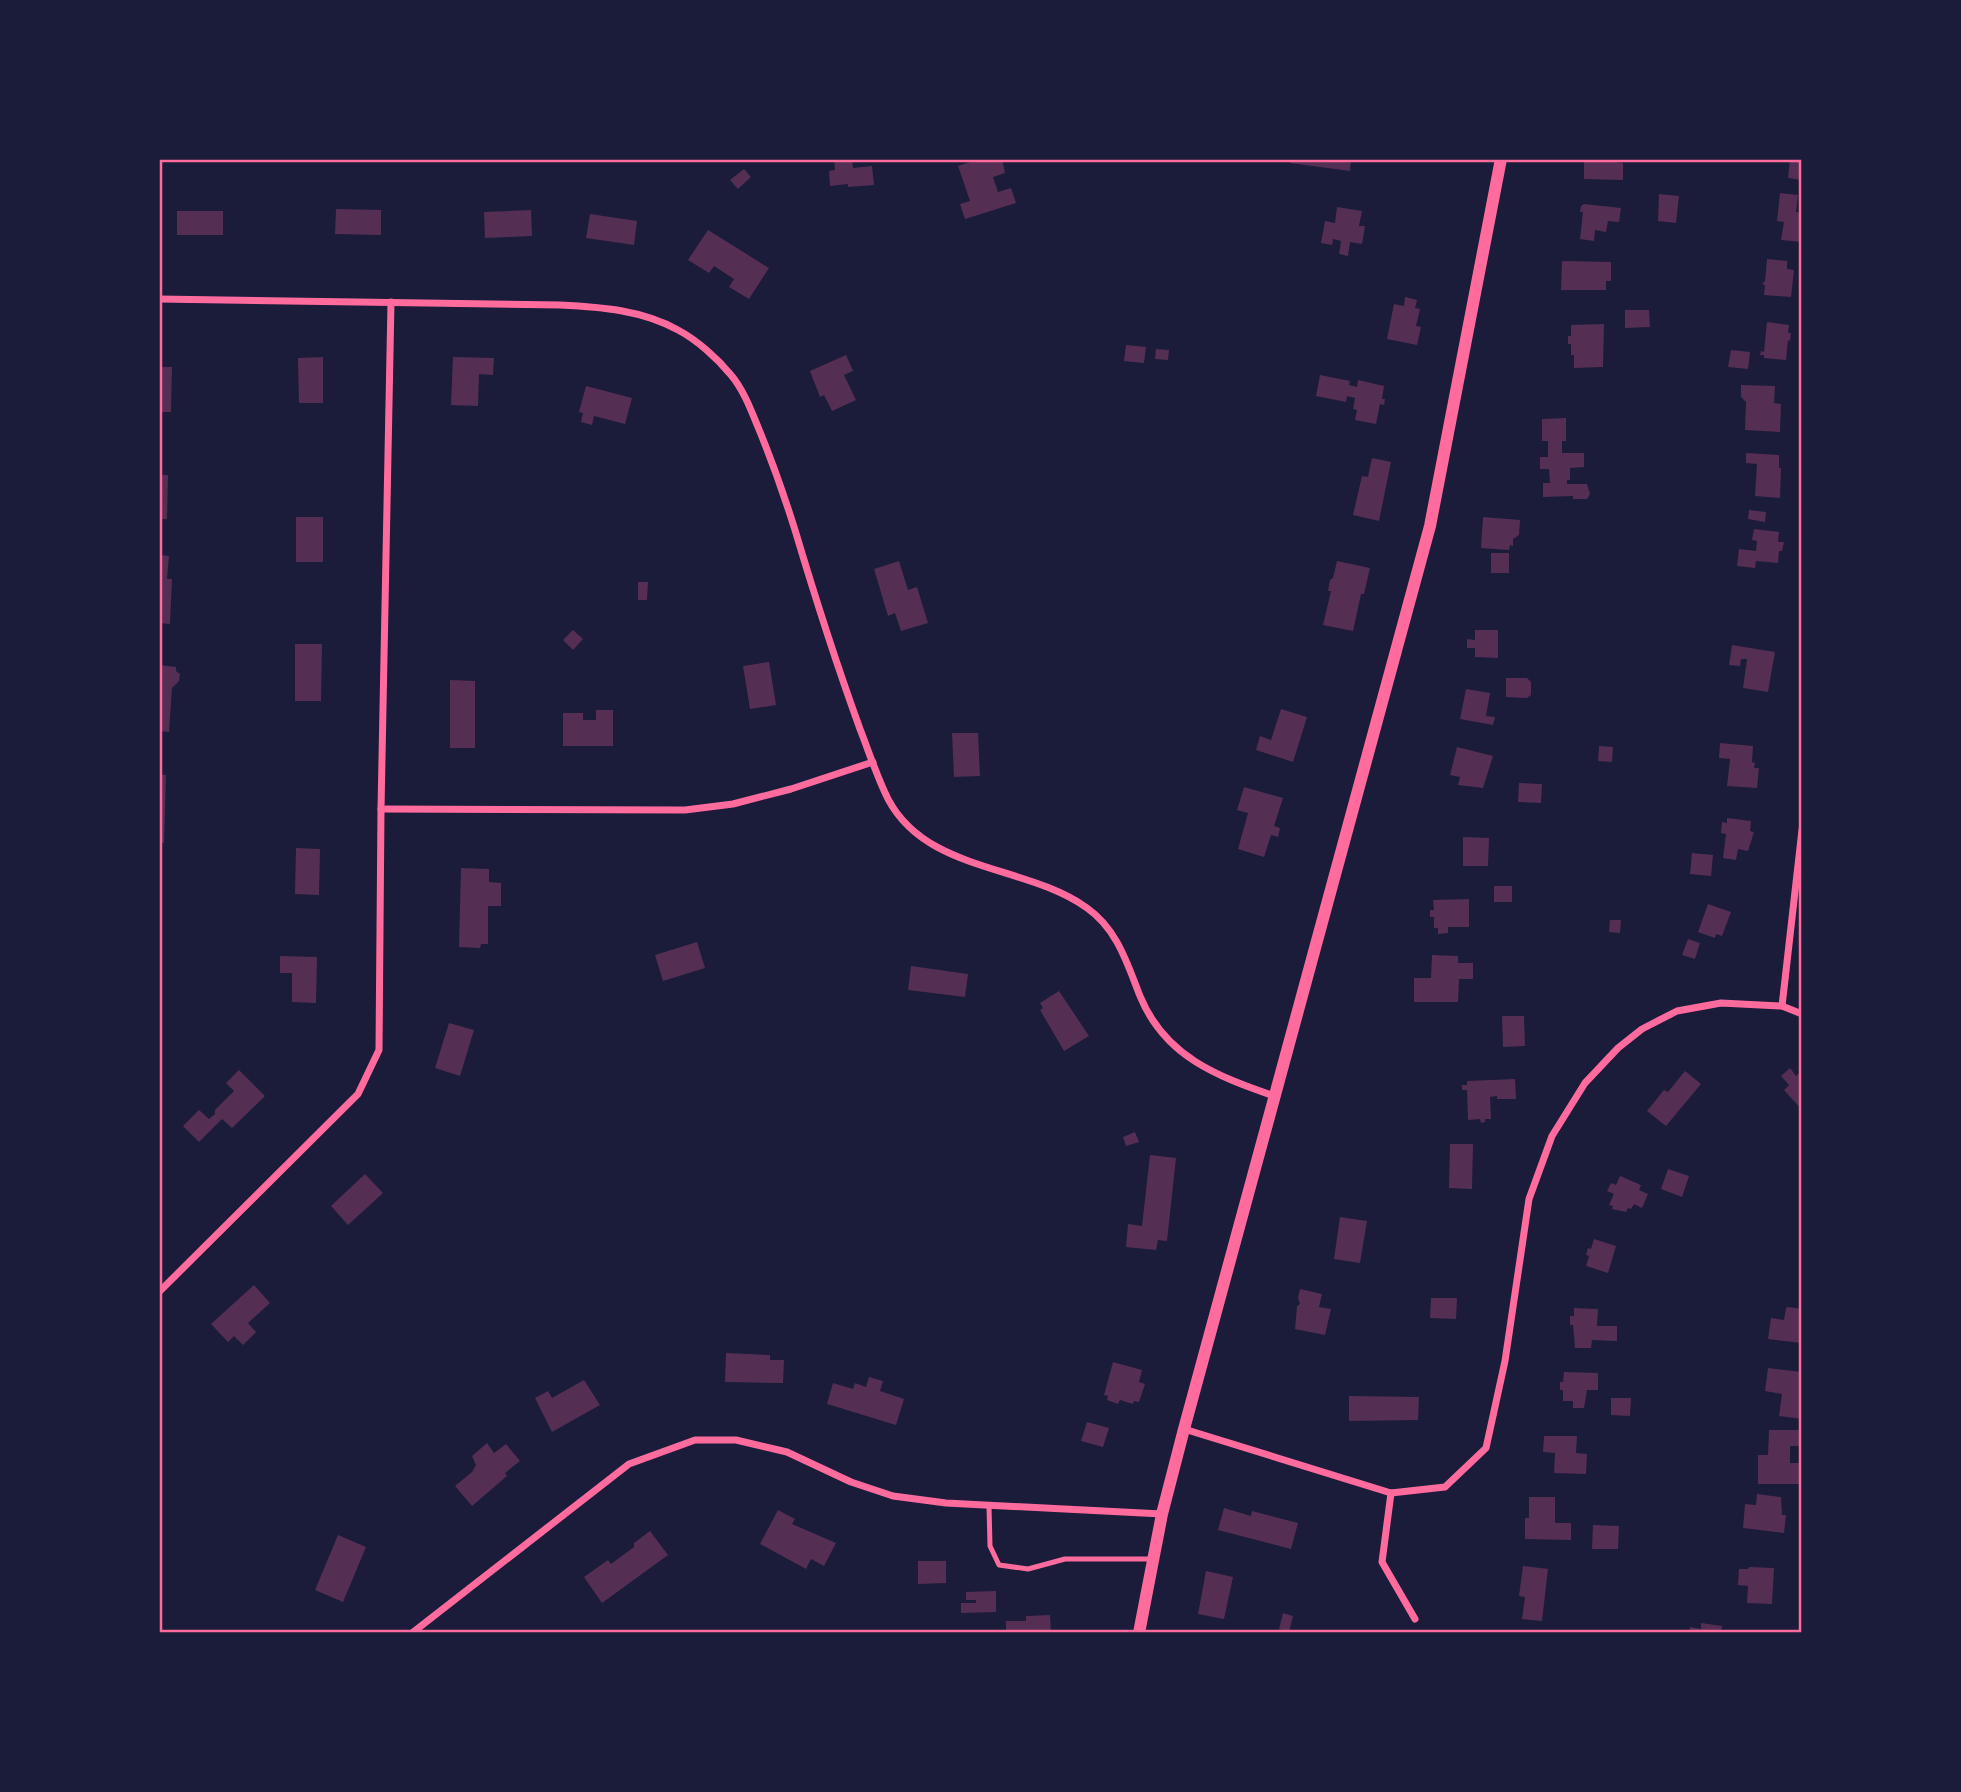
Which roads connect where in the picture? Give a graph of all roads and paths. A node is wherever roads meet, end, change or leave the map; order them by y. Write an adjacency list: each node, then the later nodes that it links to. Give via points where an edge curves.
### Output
1 (1501, 159): 9 (street, via 1430,526)
2 (159, 299): 3 (street)
3 (391, 302): 4 (street, via 608,307 679,330 706,350 733,376 780,481 832,654); 5 (street)
4 (873, 762): 5 (street, via 733,804 685,810); 9 (street, via 905,825 937,848 1053,888 1088,908 1110,929 1141,999 1164,1036 1186,1057 1226,1079)
5 (381, 809): 10 (street, via 379,1050 358,1094)
6 (1802, 830): 7 (street)
7 (1782, 1006): 8 (street); 12 (street, via 1721,1003 1677,1011 1642,1029 1585,1083 1552,1136 1528,1199 1505,1361 1486,1448 1445,1487)
8 (1802, 1014)
9 (1274, 1096): 11 (street)
10 (159, 1292)
11 (1184, 1429): 12 (street); 14 (street)
12 (1391, 1493): 16 (street, via 1382,1562)
13 (989, 1506): 14 (street); 15 (lane, via 990,1546 999,1565 1028,1569 1065,1559); 17 (street, via 893,1496 787,1452 736,1440 695,1440 629,1464)
14 (1162, 1514): 15 (street)
15 (1153, 1559): 18 (street)
16 (1415, 1619)
17 (412, 1633)
18 (1139, 1633)

